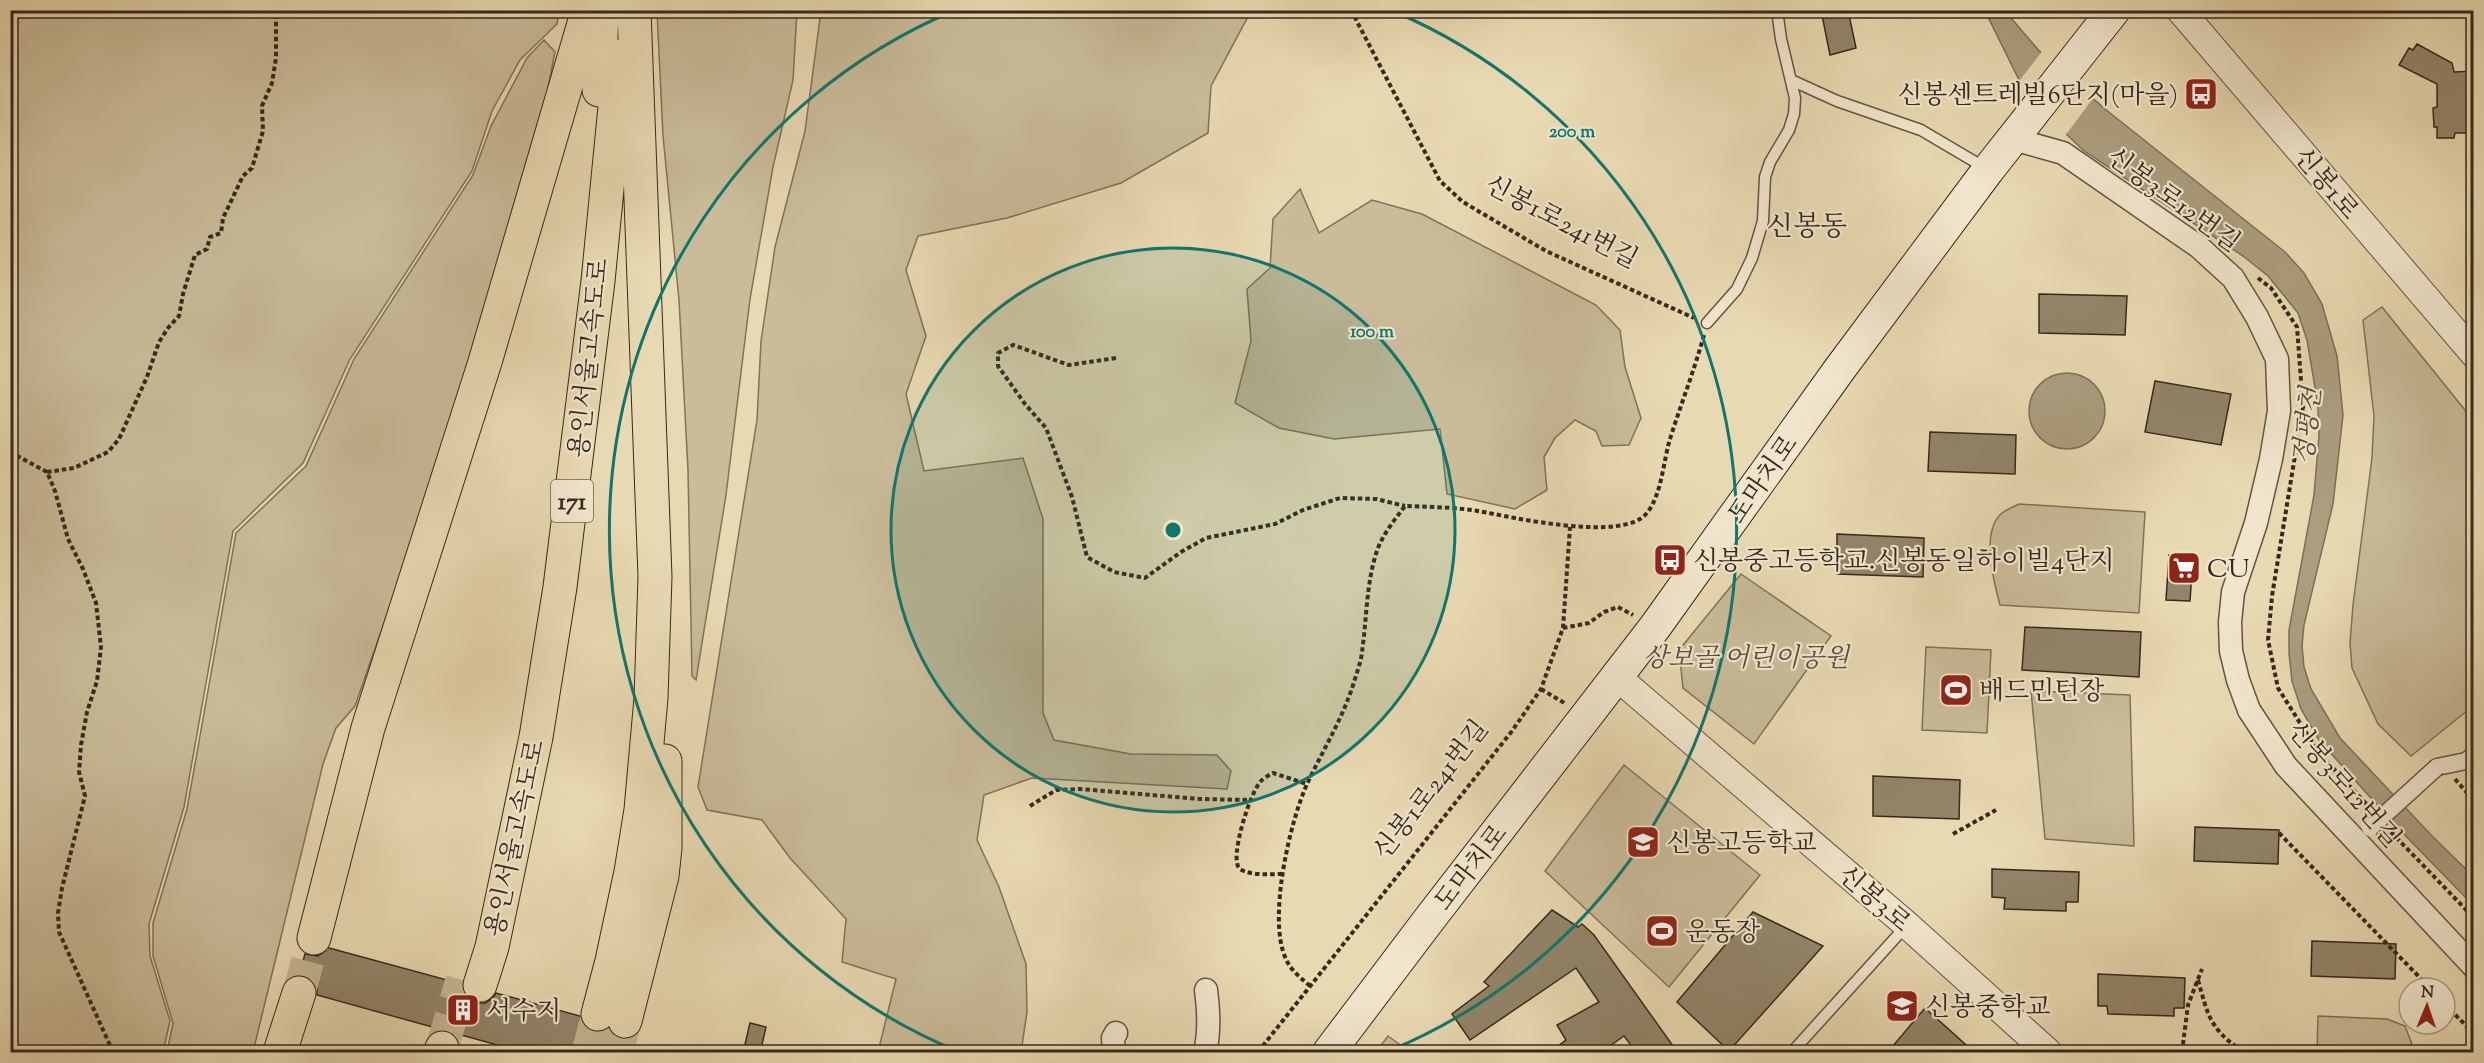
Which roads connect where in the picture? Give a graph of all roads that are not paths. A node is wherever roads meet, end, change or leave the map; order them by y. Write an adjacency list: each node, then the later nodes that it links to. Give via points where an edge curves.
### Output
1 (588, 10): 17 (highway, via 485,362 368,728)
2 (602, 10): 3 (highway, 용인서울고속도로 / 171, via 577,344 537,627 471,982 492,947 536,737 560,587)
3 (626, 10)
4 (634, 10): 21 (highway, via 655,603 641,810 615,950)
5 (1777, 10): 8 (lane)
6 (2180, 10): 12 (street, 신봉1로)
7 (2106, 22): 9 (main road, 도마치로)
8 (1791, 80): 10 (lane, via 1837,101 1921,130); 11 (lane, via 1794,114 1765,177 1763,221 1752,258 1737,289)
9 (2015, 136): 10 (main road, 도마치로); 15 (street, 신봉3로12번길, via 2063,153 2199,247 2233,278 2262,327 2277,359 2279,411 2256,524 2234,592 2231,651 2249,710 2286,766)
10 (1988, 170): 13 (main road, 도마치로)
11 (1707, 323)
12 (2474, 354)
13 (1617, 677): 16 (street, 신봉3로); 24 (main road, 도마치로)
14 (2474, 755): 15 (street, bridge, via 2466,761 2440,766)
15 (2370, 826): 18 (street, 신봉3로12번길)
16 (1907, 925): 25 (lane); 26 (street, 신봉3로)
17 (314, 938)
18 (2474, 967)
19 (1206, 990): 23 (street)
20 (299, 993): 22 (highway)
21 (612, 1017)
22 (280, 1053)
23 (1206, 1053)
24 (1329, 1053)
25 (1792, 1053)
26 (2048, 1053)

